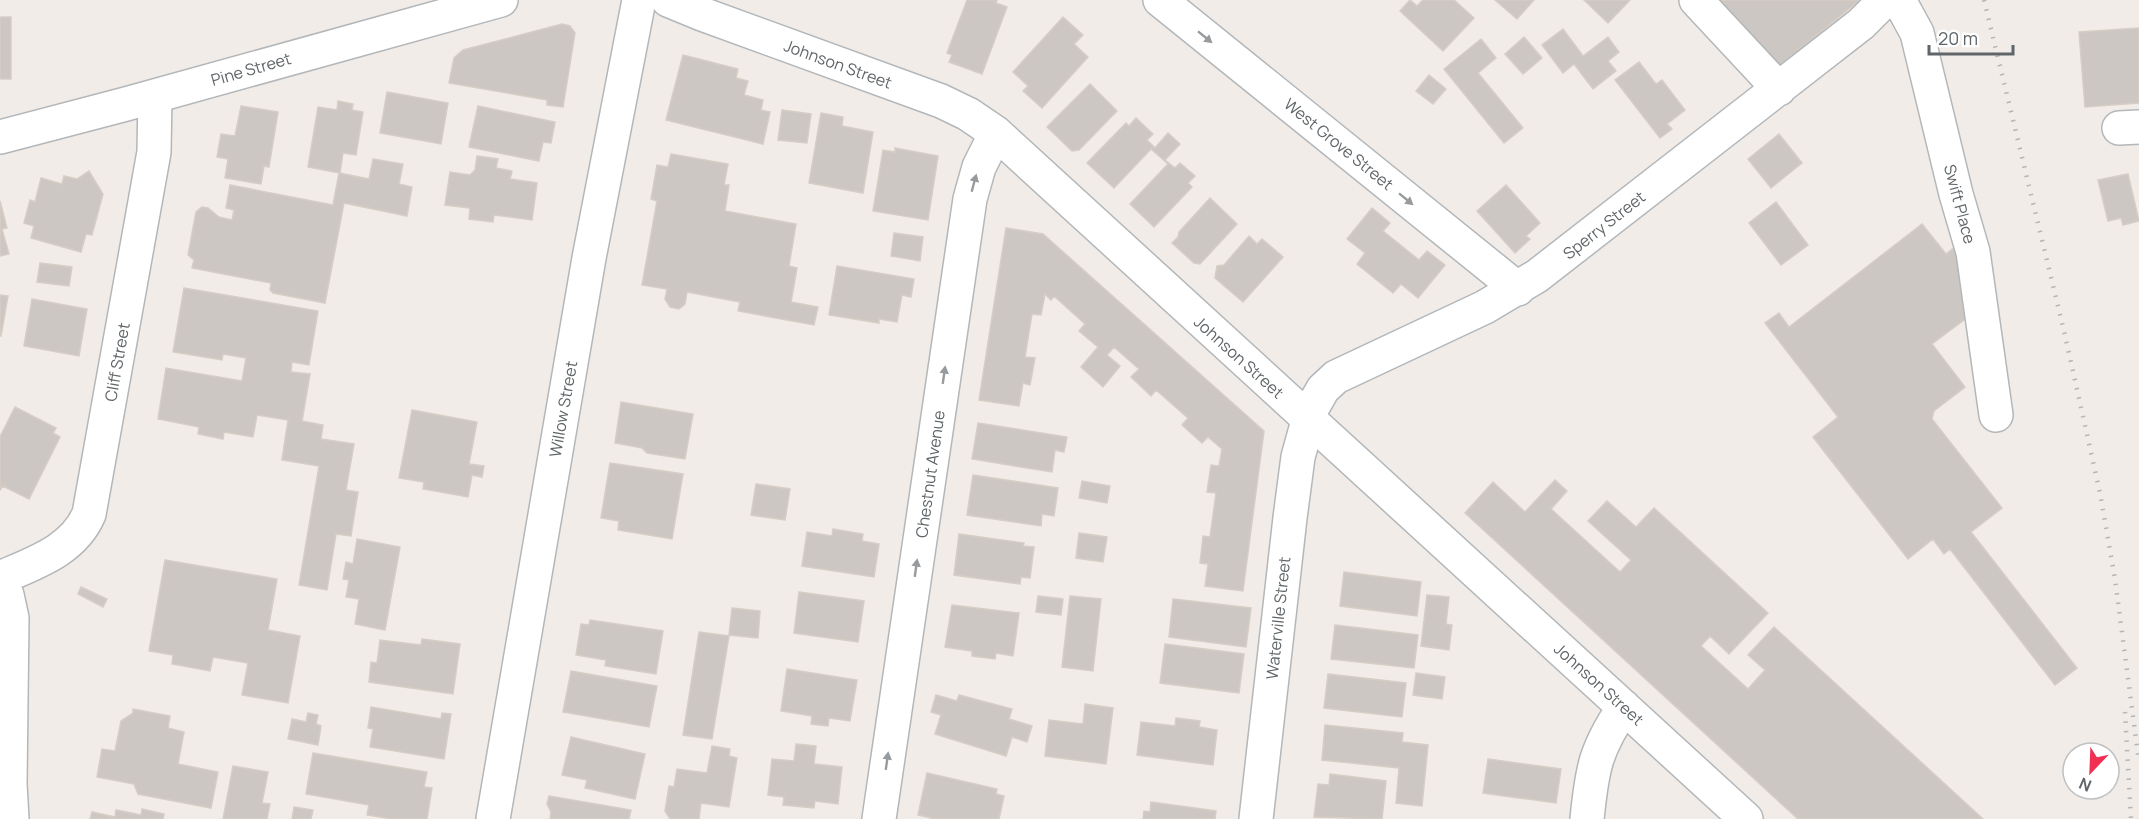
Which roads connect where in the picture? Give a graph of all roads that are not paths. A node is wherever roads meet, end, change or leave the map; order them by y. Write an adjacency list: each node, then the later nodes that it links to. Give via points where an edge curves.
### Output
1 (501, 0): 9 (street, Pine Street)
2 (639, 0): 18 (street, Willow Street, via 589,258)
3 (668, 0): 10 (street, Johnson Street, via 941,101)
4 (1160, 0): 12 (street, West Grove Street, one-way to 12)
5 (1696, 0): 8 (street)
6 (1885, 0): 8 (street, Sperry Street)
7 (1899, 0): 13 (street, Swift Place, via 1917,33 1973,252)
8 (1779, 89): 12 (street, Sperry Street)
9 (155, 96): 11 (street, Pine Street); 15 (street, Cliff Street, via 154,152 89,514 79,533 64,547)
10 (996, 133): 14 (street, Johnson Street); 19 (street, Chestnut Avenue, one-way to 10, via 970,199 979,167)
11 (0, 137)
12 (1518, 288): 14 (street, Sperry Street, via 1336,377 1316,398)
13 (1996, 415)
14 (1307, 419): 16 (street, Johnson Street); 20 (street, Waterville Street, via 1290,518)
15 (0, 579): 17 (street, via 12,618)
16 (1624, 707): 21 (street, via 1595,760); 22 (street, Johnson Street)
17 (12, 819)
18 (493, 819)
19 (879, 819)
20 (1256, 819)
21 (1587, 819)
22 (1746, 819)

